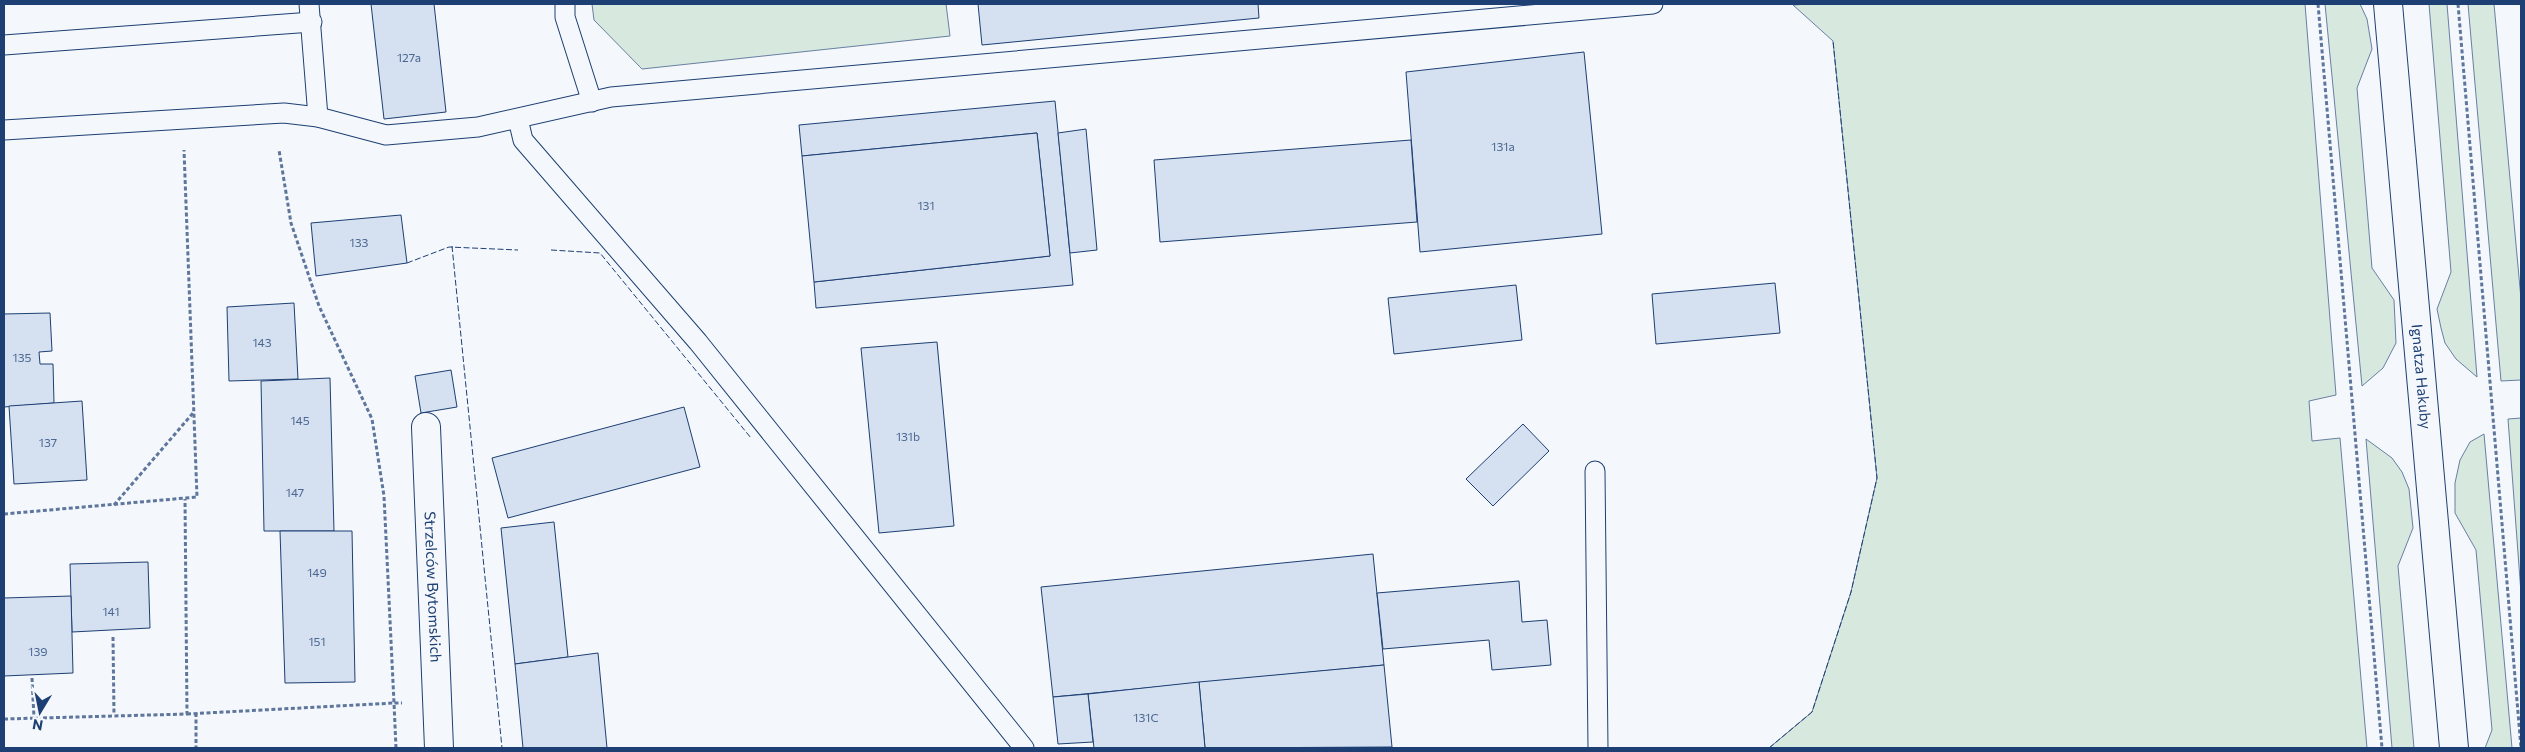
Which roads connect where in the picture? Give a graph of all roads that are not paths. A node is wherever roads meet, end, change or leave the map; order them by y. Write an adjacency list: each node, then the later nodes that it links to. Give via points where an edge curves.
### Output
1 (309, 4): 5 (lane)
2 (565, 4): 7 (lane, via 565,17)
3 (1653, 4): 7 (lane, via 611,97)
4 (2388, 4): 16 (street, Ignatza Hakuby)
5 (312, 22): 6 (lane); 8 (lane)
6 (4, 45)
7 (592, 102): 9 (lane)
8 (318, 116): 9 (lane, via 386,135 478,127); 10 (lane, via 284,113)
9 (518, 119): 14 (lane, via 523,140 698,342)
10 (4, 130)
11 (426, 427): 13 (street, Strzelców Bytomskich)
12 (1595, 471): 15 (lane)
13 (439, 748)
14 (1024, 748)
15 (1598, 748)
16 (2454, 748)

